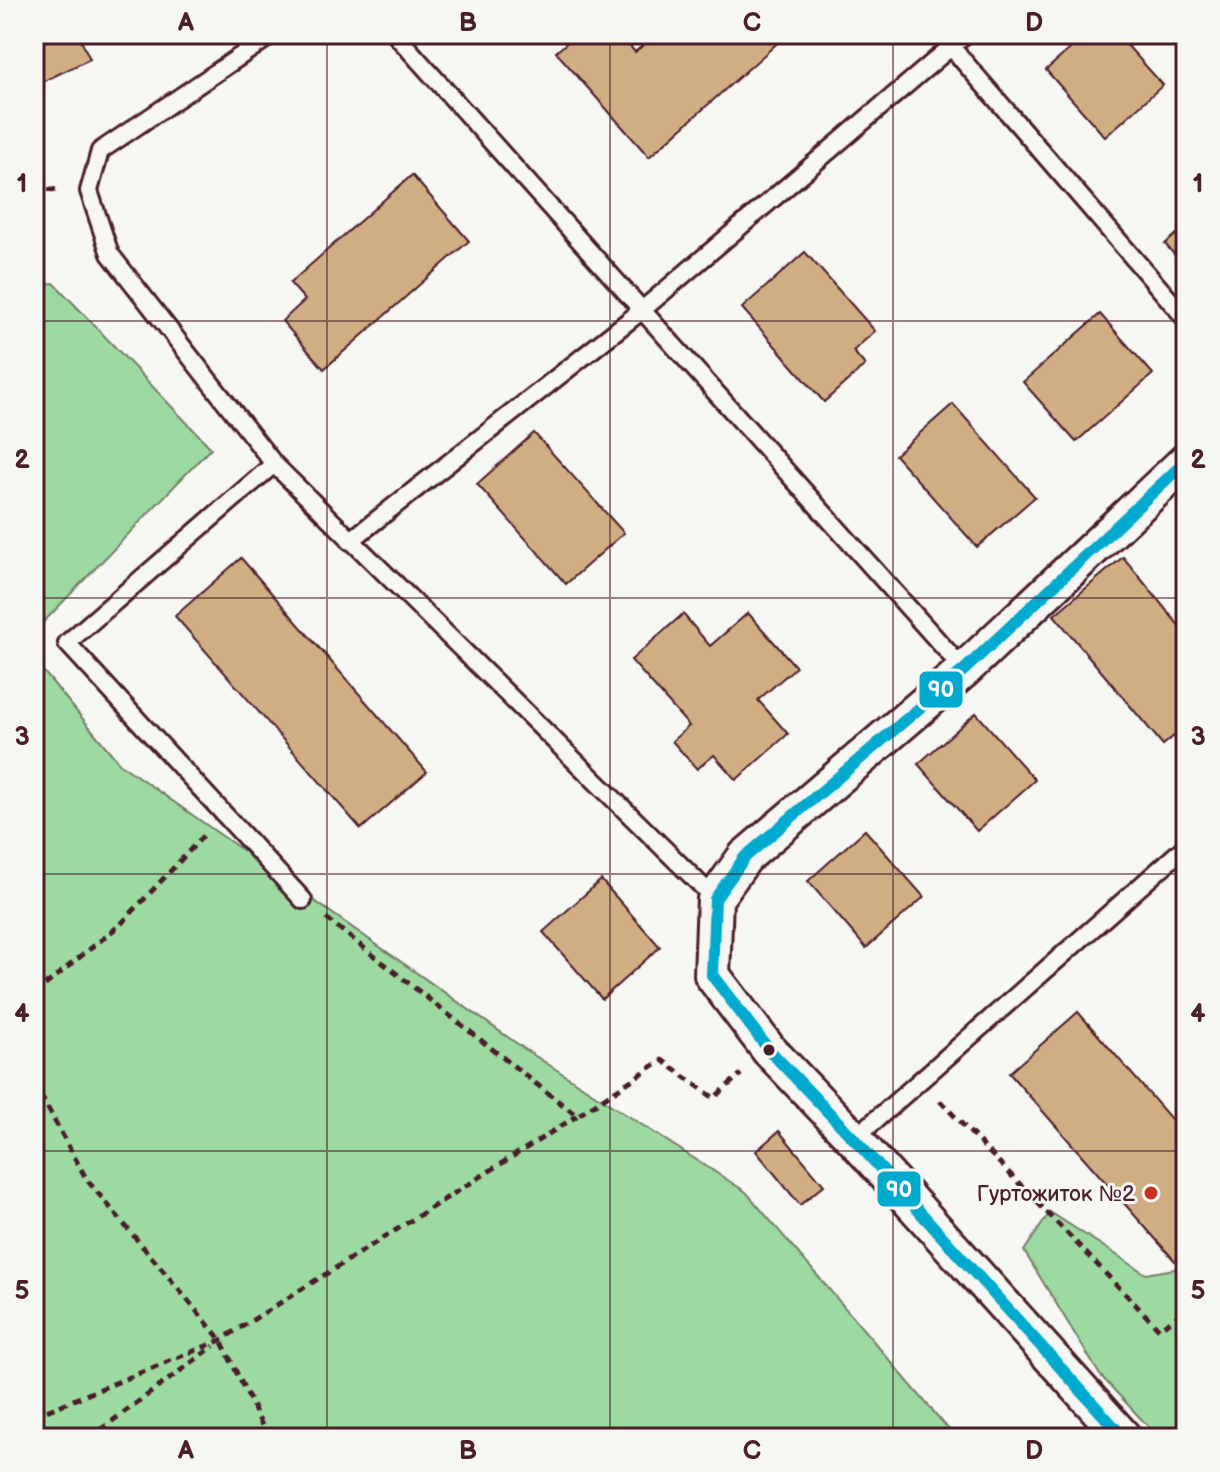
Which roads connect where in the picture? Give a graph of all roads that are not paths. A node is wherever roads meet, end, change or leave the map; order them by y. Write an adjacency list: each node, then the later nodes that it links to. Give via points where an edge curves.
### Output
1 (273, 34): 8 (lane, via 100,151 89,191 110,254)
2 (395, 34): 5 (lane)
3 (966, 34): 4 (lane)
4 (945, 40): 5 (lane); 6 (lane)
5 (641, 311): 9 (lane); 10 (lane)
6 (1186, 319)
7 (1186, 461): 10 (street)
8 (274, 464): 9 (lane); 13 (lane, via 67,643)
9 (350, 541): 12 (lane)
10 (964, 670): 12 (street, via 745,857)
11 (1186, 846): 14 (lane)
12 (715, 899): 14 (street, via 712,975 769,1050)
13 (303, 900)
14 (854, 1139): 15 (street)
15 (1124, 1438)

